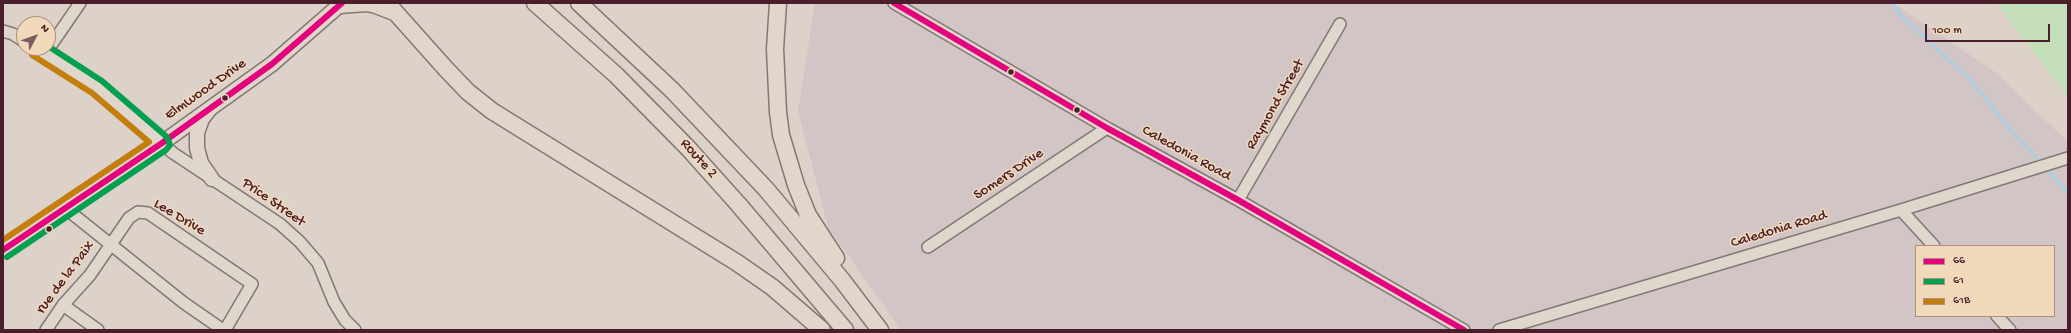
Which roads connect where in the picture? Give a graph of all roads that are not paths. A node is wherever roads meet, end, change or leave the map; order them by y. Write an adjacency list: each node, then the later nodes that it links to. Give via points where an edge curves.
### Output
1 (80, 3): 10 (street)
2 (535, 3): 32 (highway, Route 2, via 616,75 661,120 740,205)
3 (579, 3): 33 (highway, Route 2, via 672,90 766,189)
4 (778, 3): 33 (highway, via 775,49 778,112 786,157 808,215 867,302)
5 (894, 3): 14 (street, Caledonia Road)
6 (340, 4): 7 (highway, via 368,3); 13 (main road, Elmwood Drive, via 272,64)
7 (390, 8): 31 (highway, via 468,92 492,111 736,262 784,297)
8 (1340, 24): 18 (street, Raymond Street)
9 (3, 31): 11 (street)
10 (56, 32)
11 (16, 36)
12 (48, 56): 15 (street, Price Street, via 97,87)
13 (211, 107): 15 (main road, Elmwood Drive); 17 (main road, via 202,119 197,148 201,162)
14 (1107, 128): 18 (street, Caledonia Road); 23 (street, Somers Drive)
15 (162, 143): 17 (street, Price Street, via 172,153); 19 (main road, Elmwood Drive)
16 (2068, 158): 20 (street, Caledonia Road)
17 (212, 179): 30 (street, Price Street, via 280,224 300,242 318,263 334,302)
18 (1238, 200): 34 (street, Caledonia Road)
19 (65, 208): 21 (street); 24 (main road, Elmwood Drive)
20 (1901, 210): 22 (street); 35 (street, Caledonia Road)
21 (111, 245): 25 (street, rue de la Paix, via 90,275); 29 (street, Lee Drive, via 184,303); 29 (street, Lee Drive, via 129,218 138,212 148,213 252,284)
22 (1933, 245)
23 (928, 247)
24 (3, 250)
25 (63, 305): 27 (street, rue de la Paix); 28 (street)
26 (1998, 317): 36 (street)
27 (46, 330)
28 (98, 330)
29 (224, 330)
30 (355, 330)
31 (822, 330)
32 (845, 330)
33 (881, 330)
34 (1464, 330)
35 (1498, 330)
36 (2010, 330)

